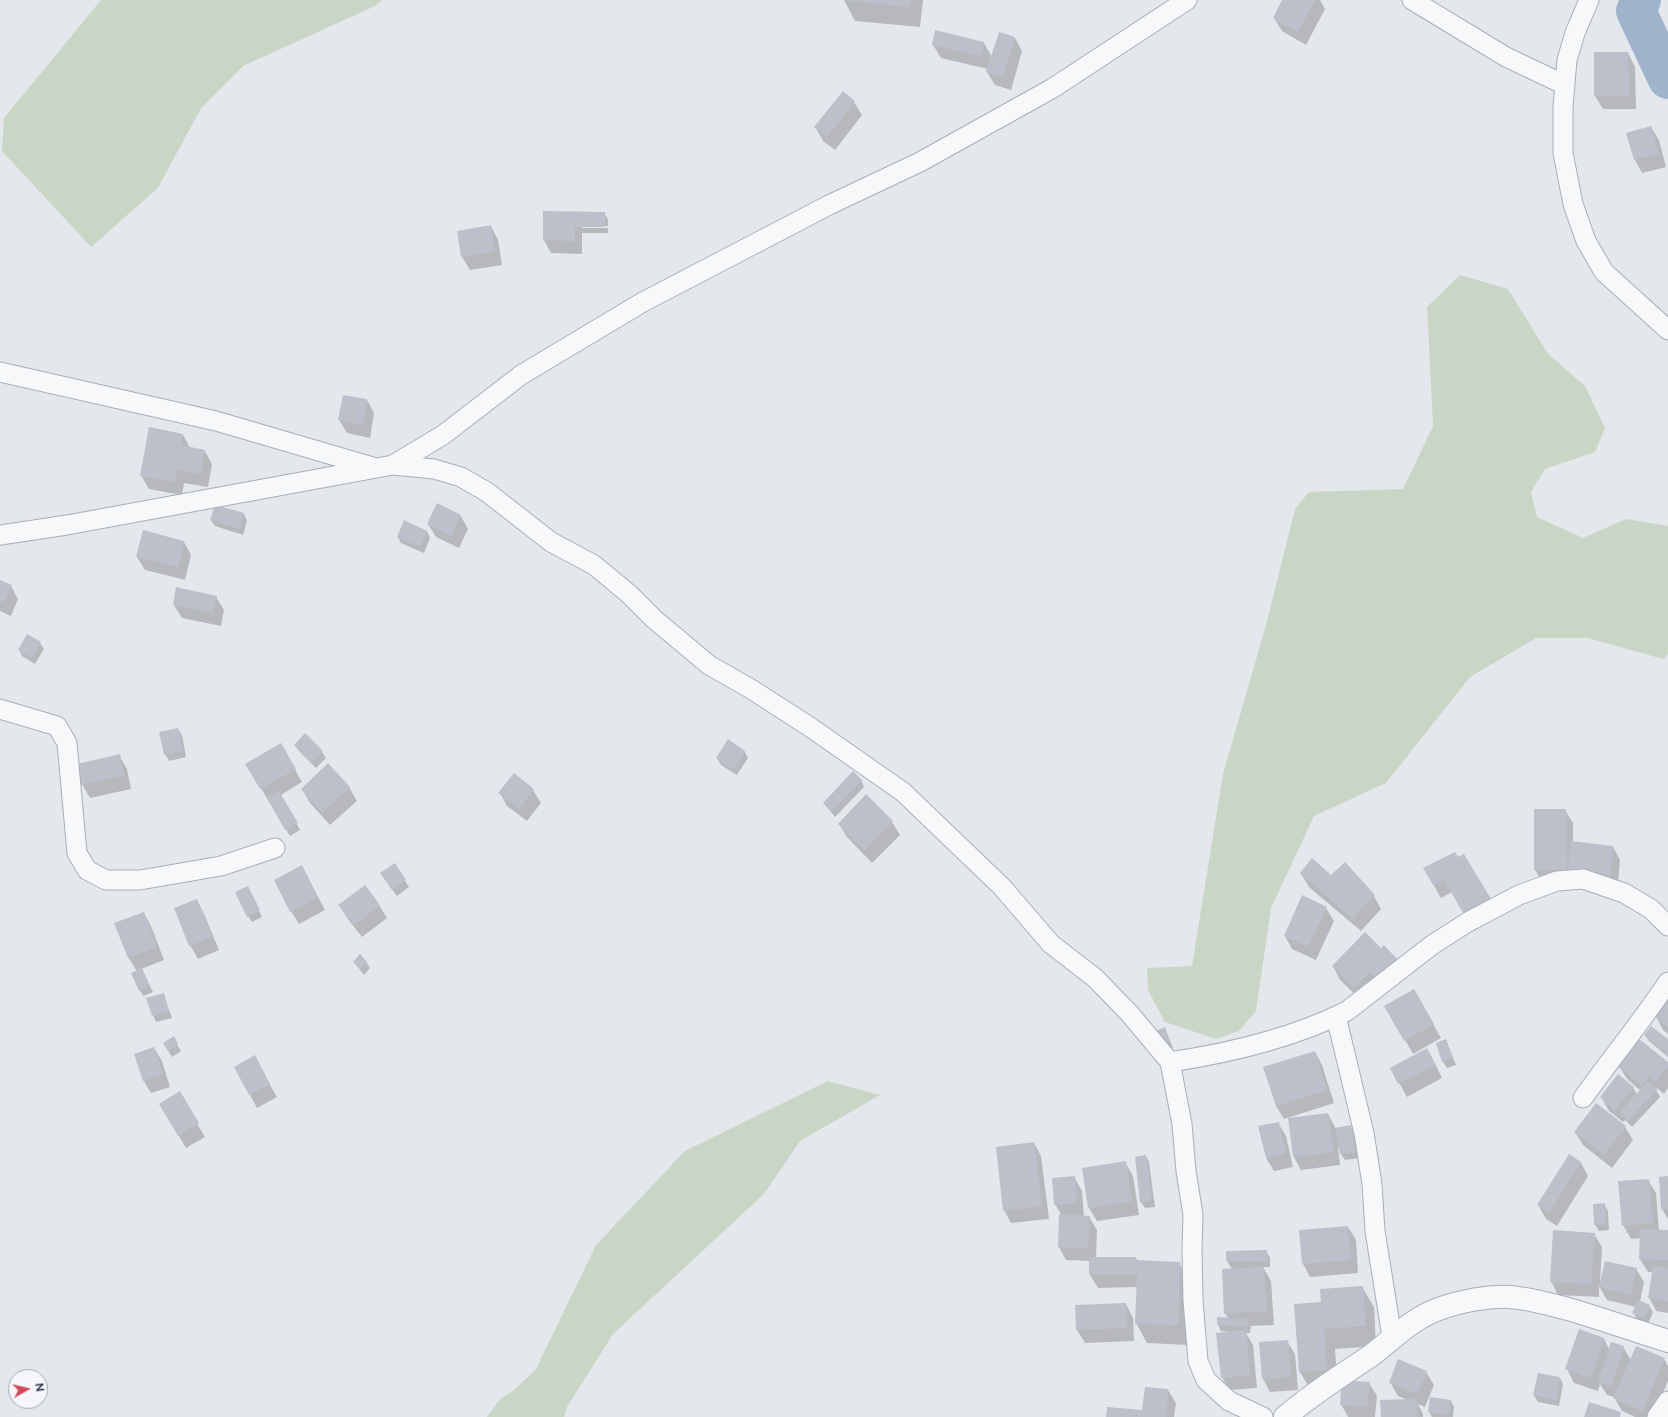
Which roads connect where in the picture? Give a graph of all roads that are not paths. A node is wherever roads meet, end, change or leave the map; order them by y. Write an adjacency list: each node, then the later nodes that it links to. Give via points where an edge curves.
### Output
1 (1187, 0): 7 (street, via 1053,88 920,162 829,204 643,302 521,375 443,435)
2 (1412, 0): 4 (street, via 1506,57)
3 (1589, 0): 4 (street, via 1567,60)
4 (1565, 85): 5 (street, via 1563,153 1573,204 1586,241 1604,272)
5 (1668, 330)
6 (0, 372): 7 (street, via 216,420)
7 (384, 466): 8 (street, via 68,525); 14 (street, via 434,469 461,477 486,492 551,542 594,565 709,665 810,726 903,792 1002,887 1051,944 1100,983)
8 (0, 535)
9 (0, 709): 10 (street, via 57,726 67,743 77,853 86,870 106,880 140,880 222,866)
10 (275, 848)
11 (1668, 926): 13 (street, via 1651,909 1624,893 1583,879 1557,881 1519,895 1468,922 1432,945 1347,1011)
12 (1668, 982): 15 (street)
13 (1336, 1016): 14 (street, via 1276,1039 1211,1056); 16 (street, via 1364,1133)
14 (1170, 1062): 19 (street, via 1182,1124 1193,1215 1193,1300 1198,1361 1206,1380 1228,1401)
15 (1583, 1098)
16 (1392, 1337): 17 (street, via 1438,1309 1483,1298 1510,1297 1553,1305); 20 (street)
17 (1668, 1341)
18 (1668, 1401): 21 (street)
19 (1263, 1417)
20 (1285, 1417)
21 (1657, 1417)

